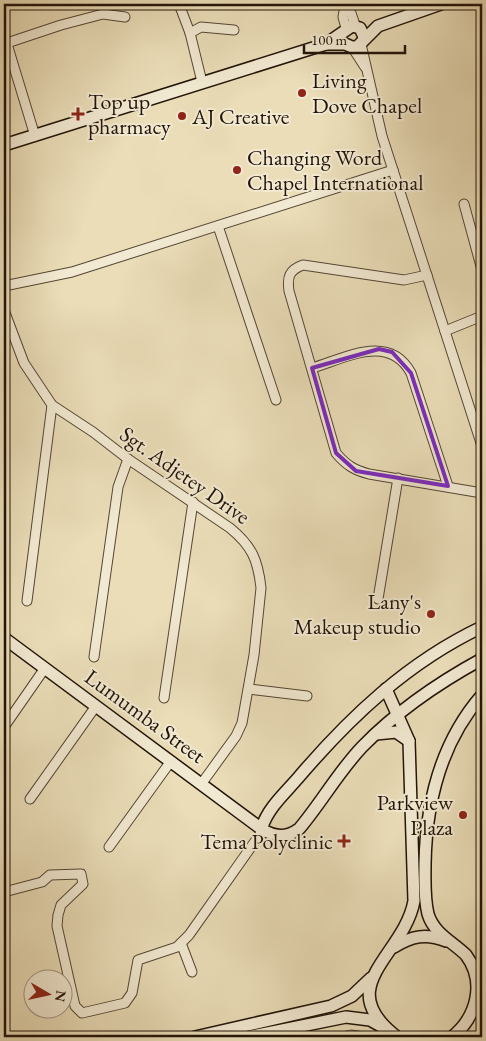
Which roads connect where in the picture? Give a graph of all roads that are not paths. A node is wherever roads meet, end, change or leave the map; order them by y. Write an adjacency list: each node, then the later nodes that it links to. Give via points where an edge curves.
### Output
1 (179, 4): 6 (street)
2 (344, 4): 8 (street, via 343,17)
3 (441, 4): 8 (main road)
4 (125, 17): 9 (street, via 103,14)
5 (234, 30): 6 (street, via 201,27)
6 (190, 33): 10 (street)
7 (4, 34): 9 (street)
8 (353, 36): 10 (main road); 13 (street, via 365,67)
9 (7, 43): 11 (street)
10 (202, 82): 11 (main road)
11 (35, 136): 12 (main road)
12 (4, 145)
13 (393, 170): 15 (street); 17 (street)
14 (464, 204): 16 (street)
15 (218, 226): 18 (street, via 72,272); 24 (street)
16 (482, 270)
17 (427, 275): 21 (street); 23 (street, via 404,280 303,265 294,268 287,279 289,291)
18 (4, 286)
19 (4, 310): 22 (street, Sgt. Adjetey Drive)
20 (482, 316): 21 (street)
21 (445, 331): 26 (street)
22 (7, 332): 25 (street, Sgt. Adjetey Drive)
23 (312, 368): 28 (street, via 336,453 356,471); 29 (street, via 379,349 392,352 405,362)
24 (276, 400)
25 (52, 405): 27 (street, Sgt. Adjetey Drive); 33 (street)
26 (482, 446)
27 (128, 459): 31 (street, Sgt. Adjetey Drive); 36 (street, via 118,487)
28 (398, 478): 29 (street); 32 (street)
29 (448, 486): 30 (street)
30 (482, 493)
31 (193, 502): 39 (street, Sgt. Adjetey Drive, via 246,541 259,569 261,588); 43 (street)
32 (378, 599)
33 (27, 601)
34 (482, 627): 40 (main road, via 432,656)
35 (4, 638): 38 (main road, Lumumba Street)
36 (94, 657)
37 (482, 659): 45 (main road)
38 (45, 668): 44 (main road, Lumumba Street); 46 (street)
39 (249, 689): 42 (street); 50 (street, Sgt. Adjetey Drive, via 239,730)
40 (386, 689): 45 (main road); 52 (main road, via 331,739 270,812)
41 (482, 695): 55 (main road, via 464,718 446,754 433,788 427,824 426,902 430,919)
42 (307, 696)
43 (164, 698)
44 (96, 706): 49 (main road, Lumumba Street); 51 (street)
45 (397, 714): 47 (main road); 48 (main road)
46 (4, 727)
47 (376, 734): 48 (main road, via 396,732); 52 (main road, via 361,748 299,829 279,836)
48 (409, 741): 57 (main road, via 414,902 408,922)
49 (171, 760): 50 (main road, Lumumba Street); 53 (street)
50 (202, 783): 52 (main road, Lumumba Street)
51 (30, 799)
52 (262, 828): 56 (street, via 204,916)
53 (109, 847)
54 (4, 892): 56 (street, via 42,882 50,875 76,872 83,877 81,889 61,905 57,926 75,1006 82,1013 125,1003 132,993 138,960 167,952)
55 (447, 941): 57 (main road, via 416,936); 58 (main road)
56 (181, 943): 60 (street)
57 (394, 947): 61 (main road)
58 (466, 955): 59 (main road); 62 (main road, via 479,976)
59 (482, 961)
60 (192, 972)
61 (371, 978): 63 (main road, via 371,1006); 64 (main road, via 352,996 332,1006)
62 (480, 1001): 69 (main road)
63 (384, 1027): 65 (main road, via 370,1020 346,1016); 68 (main road)
64 (195, 1037)
65 (247, 1037)
66 (342, 1037): 67 (street)
67 (364, 1037)
68 (397, 1037)
69 (453, 1037)

